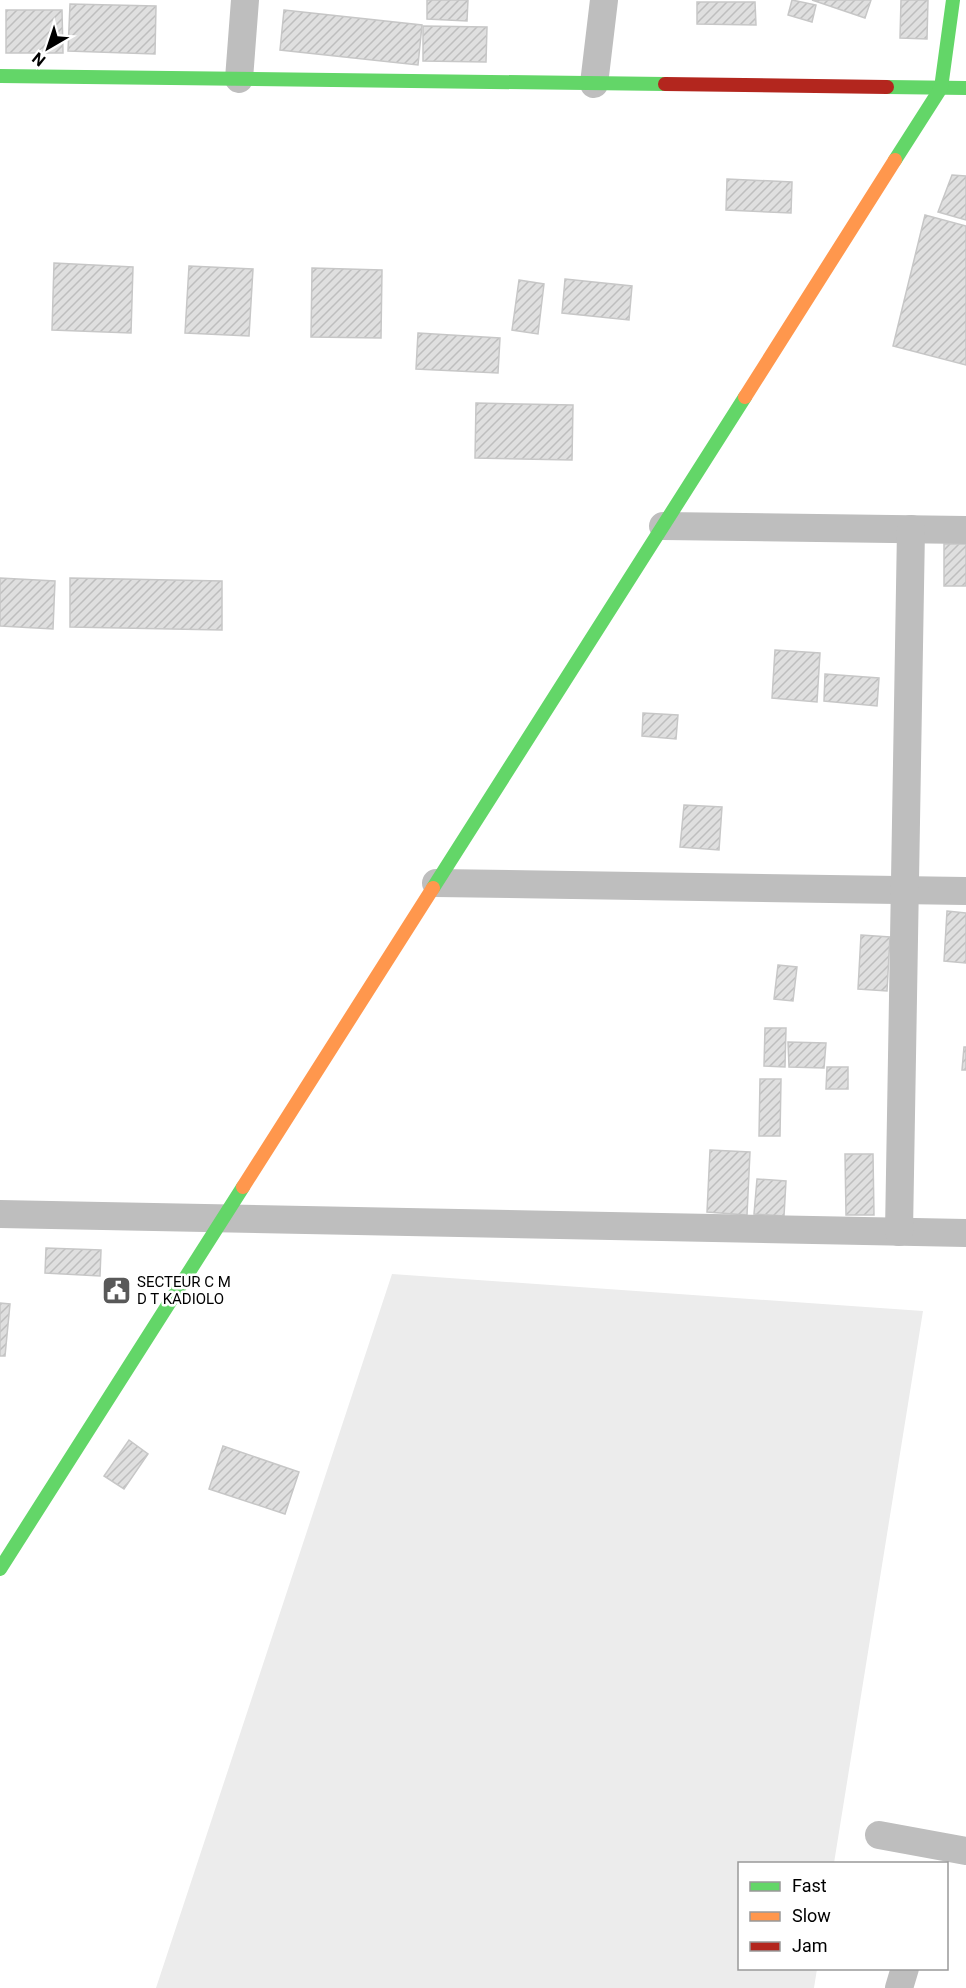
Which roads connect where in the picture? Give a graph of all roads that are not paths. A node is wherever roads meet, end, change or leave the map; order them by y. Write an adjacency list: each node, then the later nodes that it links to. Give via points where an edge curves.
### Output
1 (245, 0): 5 (street)
2 (604, 0): 6 (street)
3 (953, 0): 7 (street)
4 (0, 76): 5 (street)
5 (239, 79): 6 (street)
6 (594, 84): 7 (street)
7 (941, 88): 8 (street); 9 (street)
8 (966, 88)
9 (663, 526): 10 (street); 12 (street)
10 (912, 529): 11 (street); 13 (street)
11 (966, 530)
12 (436, 883): 13 (street); 16 (street)
13 (905, 890): 14 (street); 17 (street)
14 (966, 891)
15 (0, 1214): 16 (street)
16 (223, 1218): 17 (street); 19 (street)
17 (899, 1232): 18 (street)
18 (966, 1233)
19 (0, 1569)
20 (879, 1835): 22 (street)
21 (966, 1851): 22 (street)
22 (935, 1854)
23 (904, 1970): 24 (street)
24 (899, 1988)

